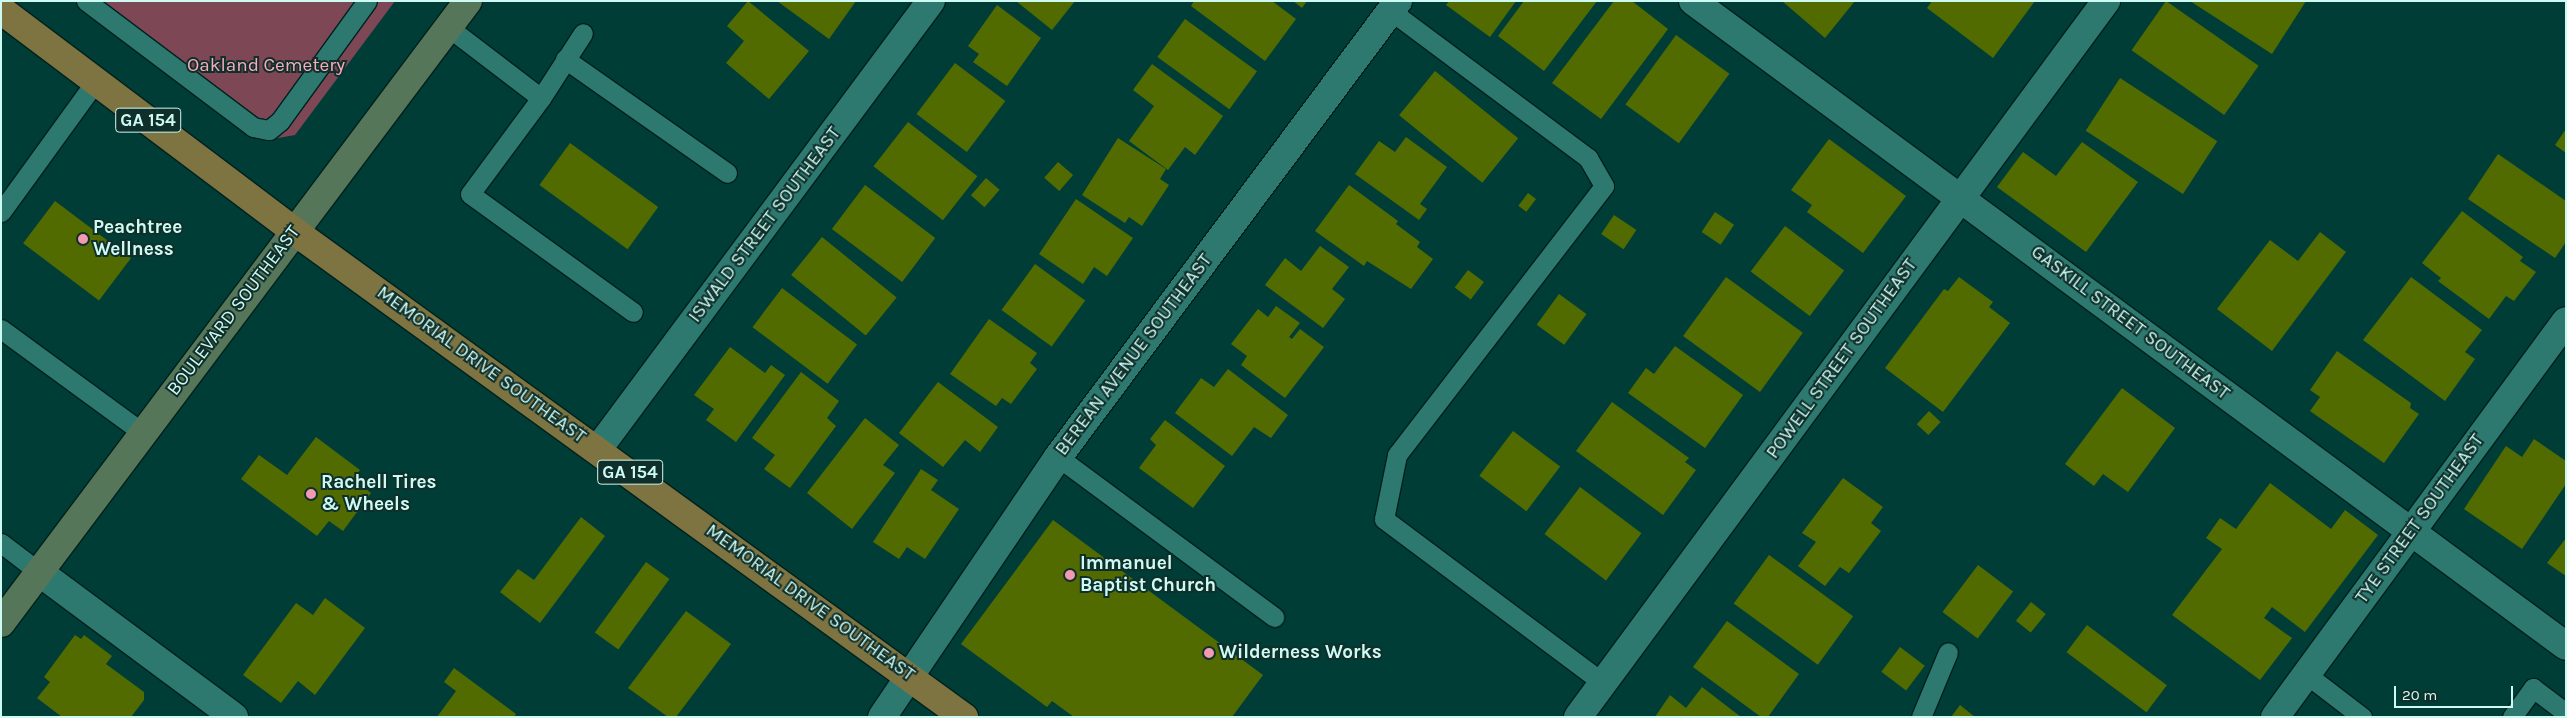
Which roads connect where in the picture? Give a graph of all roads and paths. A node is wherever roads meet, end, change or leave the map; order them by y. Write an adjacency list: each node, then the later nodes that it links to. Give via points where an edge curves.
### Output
1 (86, 1): 2 (lane, via 253,127 269,130 280,121)
2 (367, 1)
3 (468, 1): 9 (main road, BOULEVARD SOUTHEAST)
4 (931, 1): 22 (street, ISWALD STREET SOUTHEAST)
5 (1693, 1): 15 (street, GASKILL STREET SOUTHEAST)
6 (2106, 1): 15 (street, POWELL STREET SOUTHEAST)
7 (1394, 6): 23 (street, BEREAN AVENUE SOUTHEAST); 33 (lane, via 1588,158 1604,186 1397,455 1384,519)
8 (1, 10): 12 (main road, MEMORIAL DRIVE SOUTHEAST / GA 154)
9 (448, 27): 13 (lane); 17 (main road, BOULEVARD SOUTHEAST)
10 (583, 33): 11 (lane)
11 (565, 59): 13 (lane); 14 (lane)
12 (96, 81): 16 (lane); 17 (main road, MEMORIAL DRIVE SOUTHEAST / GA 154)
13 (541, 98): 18 (lane, via 470,194)
14 (727, 173)
15 (1962, 198): 24 (street, GASKILL STREET SOUTHEAST); 33 (street, POWELL STREET SOUTHEAST)
16 (1, 212)
17 (294, 231): 21 (main road, BOULEVARD SOUTHEAST); 22 (main road, MEMORIAL DRIVE SOUTHEAST / GA 154)
18 (633, 312)
19 (2566, 321): 24 (street, TYE STREET SOUTHEAST)
20 (1, 329): 21 (lane)
21 (143, 433): 26 (main road, BOULEVARD SOUTHEAST)
22 (598, 449): 32 (main road, MEMORIAL DRIVE SOUTHEAST / GA 154)
23 (1058, 457): 27 (lane); 32 (street, BEREAN AVENUE SOUTHEAST)
24 (2411, 531): 29 (street, GASKILL STREET SOUTHEAST); 31 (street, TYE STREET SOUTHEAST)
25 (1, 543): 26 (lane)
26 (39, 572): 28 (main road, BOULEVARD SOUTHEAST); 35 (street)
27 (1274, 617)
28 (1, 623)
29 (2566, 646)
30 (1948, 652): 39 (lane)
31 (2306, 674): 40 (street, TYE STREET SOUTHEAST); 41 (lane)
32 (910, 675): 36 (street, BEREAN AVENUE SOUTHEAST); 37 (main road, MEMORIAL DRIVE SOUTHEAST / GA 154)
33 (1603, 683): 38 (street, POWELL STREET SOUTHEAST)
34 (2566, 713): 42 (lane, via 2532,688)
35 (234, 717)
36 (882, 717)
37 (964, 717)
38 (1578, 717)
39 (1921, 717)
40 (2275, 717)
41 (2362, 717)
42 (2512, 717)

